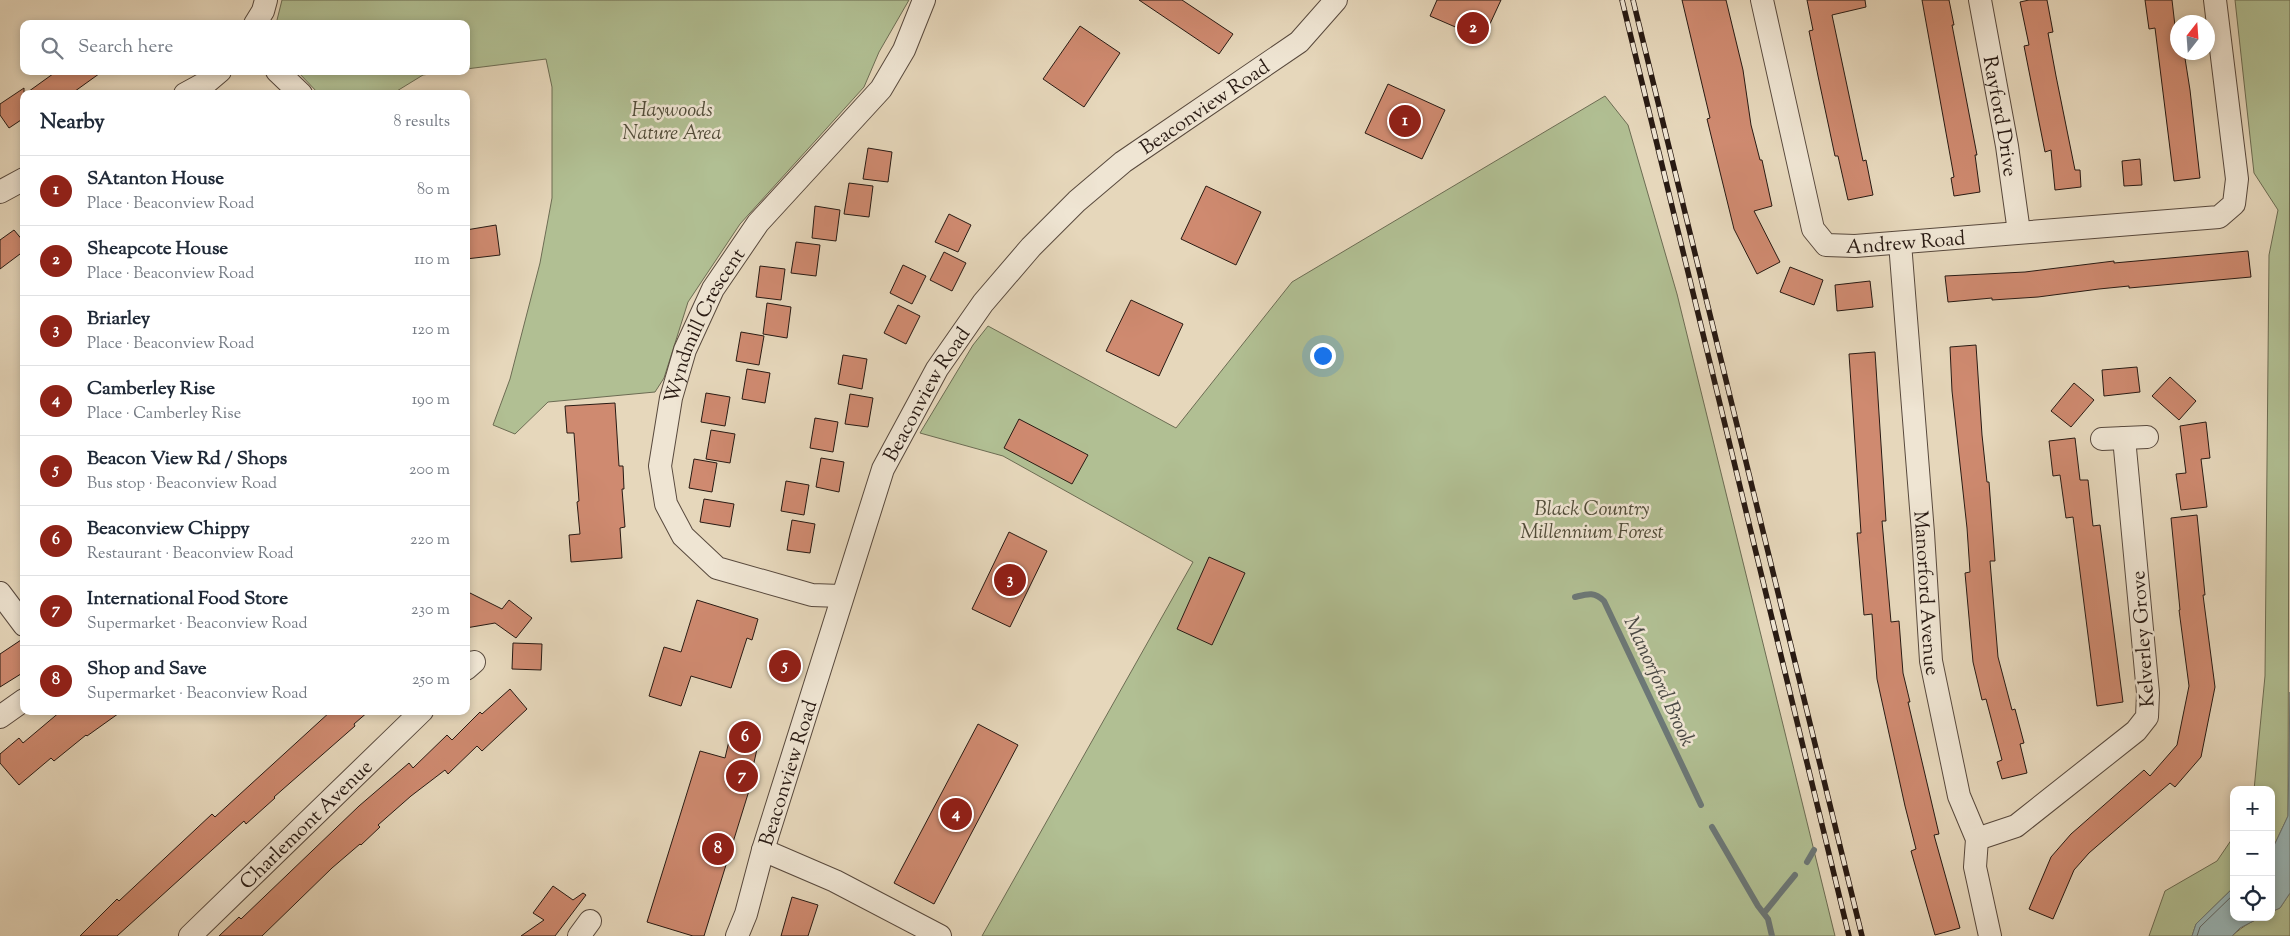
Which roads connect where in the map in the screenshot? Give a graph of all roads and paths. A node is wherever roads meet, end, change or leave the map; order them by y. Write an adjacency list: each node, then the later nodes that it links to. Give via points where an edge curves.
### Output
1 (266, 0): 7 (street)
2 (924, 0): 20 (street, Wyndmill Crescent, via 904,50 881,89 758,223 713,289 685,350 671,398 660,466 666,504 683,536 717,568 812,595)
3 (1336, 0): 20 (street, Beaconview Road, via 1299,42 1123,162 1077,201 1031,247 983,303 937,369 883,469)
4 (1762, 0): 15 (street, Andrew Road, via 1813,229 1826,245)
5 (1980, 0): 14 (street, Rayford Drive)
6 (2216, 0): 14 (street, Andrew Road, via 2237,179 2234,204 2219,217)
7 (257, 20)
8 (215, 75): 10 (street)
9 (281, 75): 11 (street)
10 (193, 90)
11 (297, 90)
12 (20, 181): 13 (street)
13 (0, 192)
14 (2019, 232): 15 (street, Andrew Road)
15 (1900, 243): 25 (street, Manorford Avenue, via 1931,661 1959,796)
16 (2147, 437): 17 (street)
17 (2124, 438): 18 (street); 25 (street, Kelverley Grove, via 2148,717 2136,731 2016,826)
18 (2102, 439)
19 (0, 593): 21 (street)
20 (842, 596): 26 (street, Beaconview Road)
21 (20, 620)
22 (20, 703): 24 (street)
23 (418, 715): 27 (street, Charlemont Avenue)
24 (0, 717)
25 (1977, 839): 30 (street, Manorford Avenue, via 1975,867)
26 (763, 850): 28 (street, Beaconview Road); 29 (street, via 835,881)
27 (190, 936)
28 (737, 936)
29 (940, 936)
30 (1990, 936)

